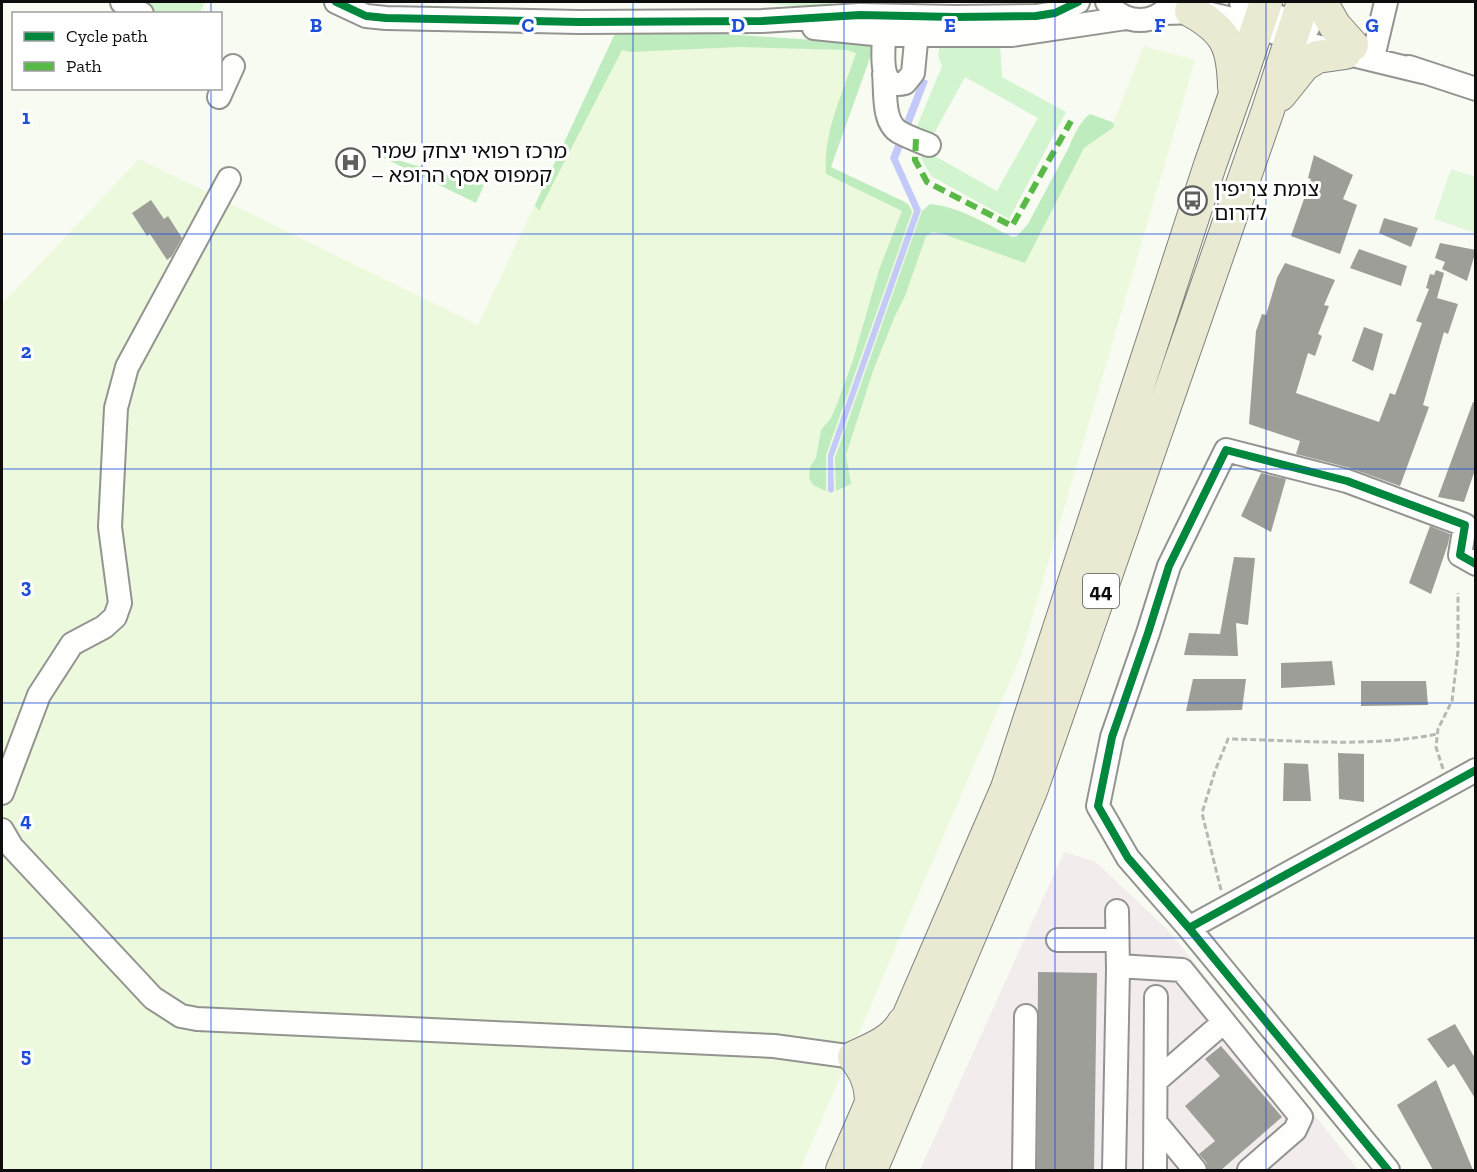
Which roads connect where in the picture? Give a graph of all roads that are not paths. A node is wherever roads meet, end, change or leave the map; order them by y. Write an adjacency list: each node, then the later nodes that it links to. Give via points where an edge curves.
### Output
1 (122, 2): 9 (street)
2 (336, 2): 10 (street, via 366,16 386,18 579,22)
3 (1078, 2): 13 (street, via 1055,13 1036,16)
4 (1107, 2): 11 (street)
5 (1321, 2): 15 (highway, via 1335,26)
6 (1386, 2): 15 (street)
7 (1175, 8): 8 (street, via 1202,12); 11 (street, via 1145,20); 22 (highway, via 1208,21 1221,31 1233,62)
8 (1257, 10): 12 (street); 22 (highway, 44)
9 (139, 12)
10 (861, 16): 13 (street); 14 (street)
11 (1126, 18): 13 (street, via 1012,35)
12 (1297, 21): 15 (street); 23 (highway, 44)
13 (918, 26): 14 (street); 17 (street, via 910,79 896,84)
14 (884, 34): 17 (street)
15 (1361, 53): 18 (street); 23 (highway, via 1317,57 1304,65)
16 (232, 66): 19 (street)
17 (884, 74): 24 (street, via 889,120)
18 (1476, 89)
19 (222, 90)
20 (222, 90): 21 (street)
21 (219, 97)
22 (1234, 99): 37 (highway, 44, via 1007,788)
23 (1268, 110): 45 (highway, 44, via 1031,791)
24 (913, 138)
25 (229, 179): 29 (street, via 127,367 116,408 110,527 120,603 115,617 72,644 39,695)
26 (1470, 521): 27 (street, via 1460,555); 32 (street, via 1347,481 1226,450 1169,566 1112,737 1098,806 1128,858)
27 (1476, 564)
28 (1476, 770): 32 (street)
29 (2, 793)
30 (2, 830): 40 (street, via 12,847 153,998 181,1016 197,1020 774,1046)
31 (1117, 911): 34 (street)
32 (1189, 928): 51 (street)
33 (1058, 940): 34 (street)
34 (1118, 940): 35 (street)
35 (1118, 966): 39 (street, via 1182,970); 47 (street)
36 (1156, 997): 41 (street)
37 (911, 1010): 40 (highway, via 900,1029 877,1047); 42 (highway, 44)
38 (1026, 1016): 46 (street)
39 (1224, 1022): 41 (street); 50 (street, via 1301,1117 1295,1130)
40 (854, 1057): 42 (highway, via 866,1071)
41 (1156, 1081): 43 (street)
42 (871, 1104): 44 (highway, 44)
43 (1155, 1123): 48 (street); 49 (street)
44 (842, 1170)
45 (871, 1170)
46 (1024, 1170)
47 (1114, 1170)
48 (1155, 1170)
49 (1195, 1170)
50 (1249, 1170)
51 (1388, 1170)

